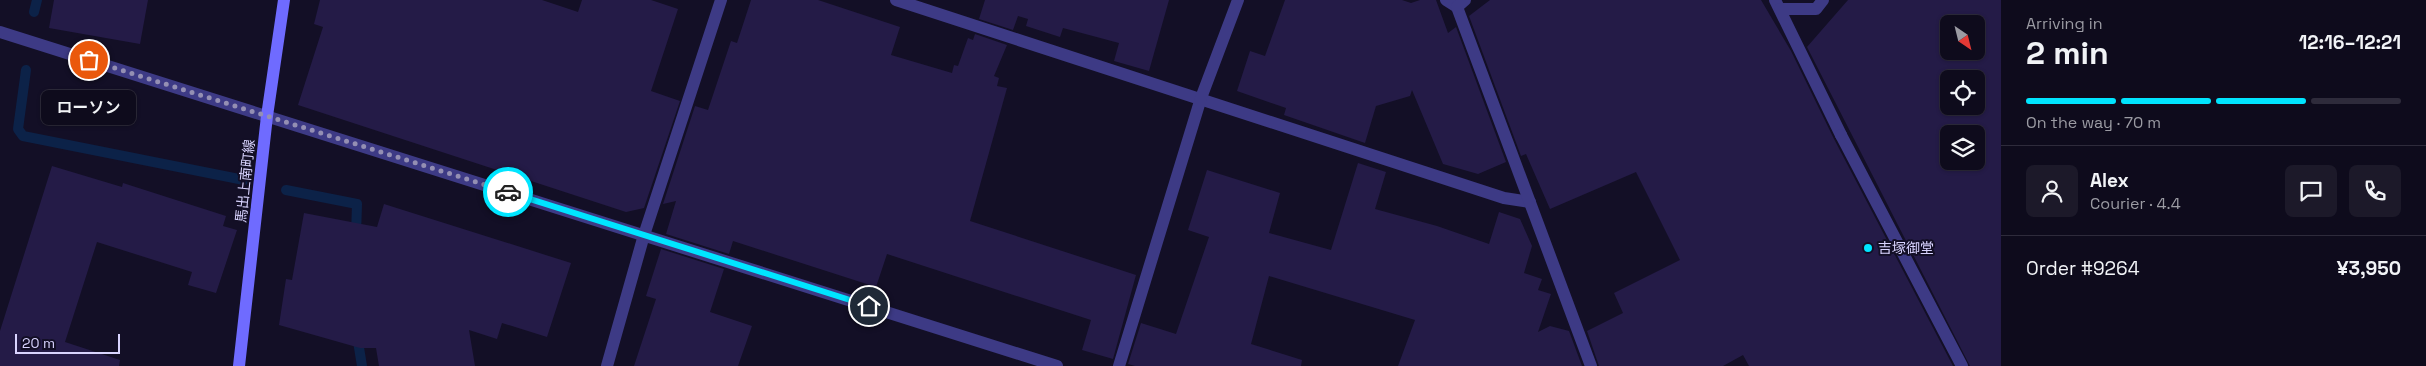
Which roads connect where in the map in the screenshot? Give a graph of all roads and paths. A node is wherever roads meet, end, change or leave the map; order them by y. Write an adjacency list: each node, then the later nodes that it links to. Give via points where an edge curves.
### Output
1 (284, 0): 10 (main road, 馬出上南町線)
2 (721, 0): 12 (street)
3 (896, 0): 9 (street)
4 (1238, 0): 9 (street)
5 (1823, 0): 7 (street, via 1816,9)
6 (1456, 2): 11 (street)
7 (1778, 4): 18 (street)
8 (0, 32): 10 (street)
9 (1201, 98): 11 (street, via 1504,198); 16 (street)
10 (268, 116): 12 (street); 13 (main road, 馬出上南町線)
11 (1530, 202): 17 (street)
12 (644, 235): 14 (street); 15 (street)
13 (240, 366)
14 (607, 366)
15 (1056, 366)
16 (1119, 366)
17 (1591, 366)
18 (1962, 366)

